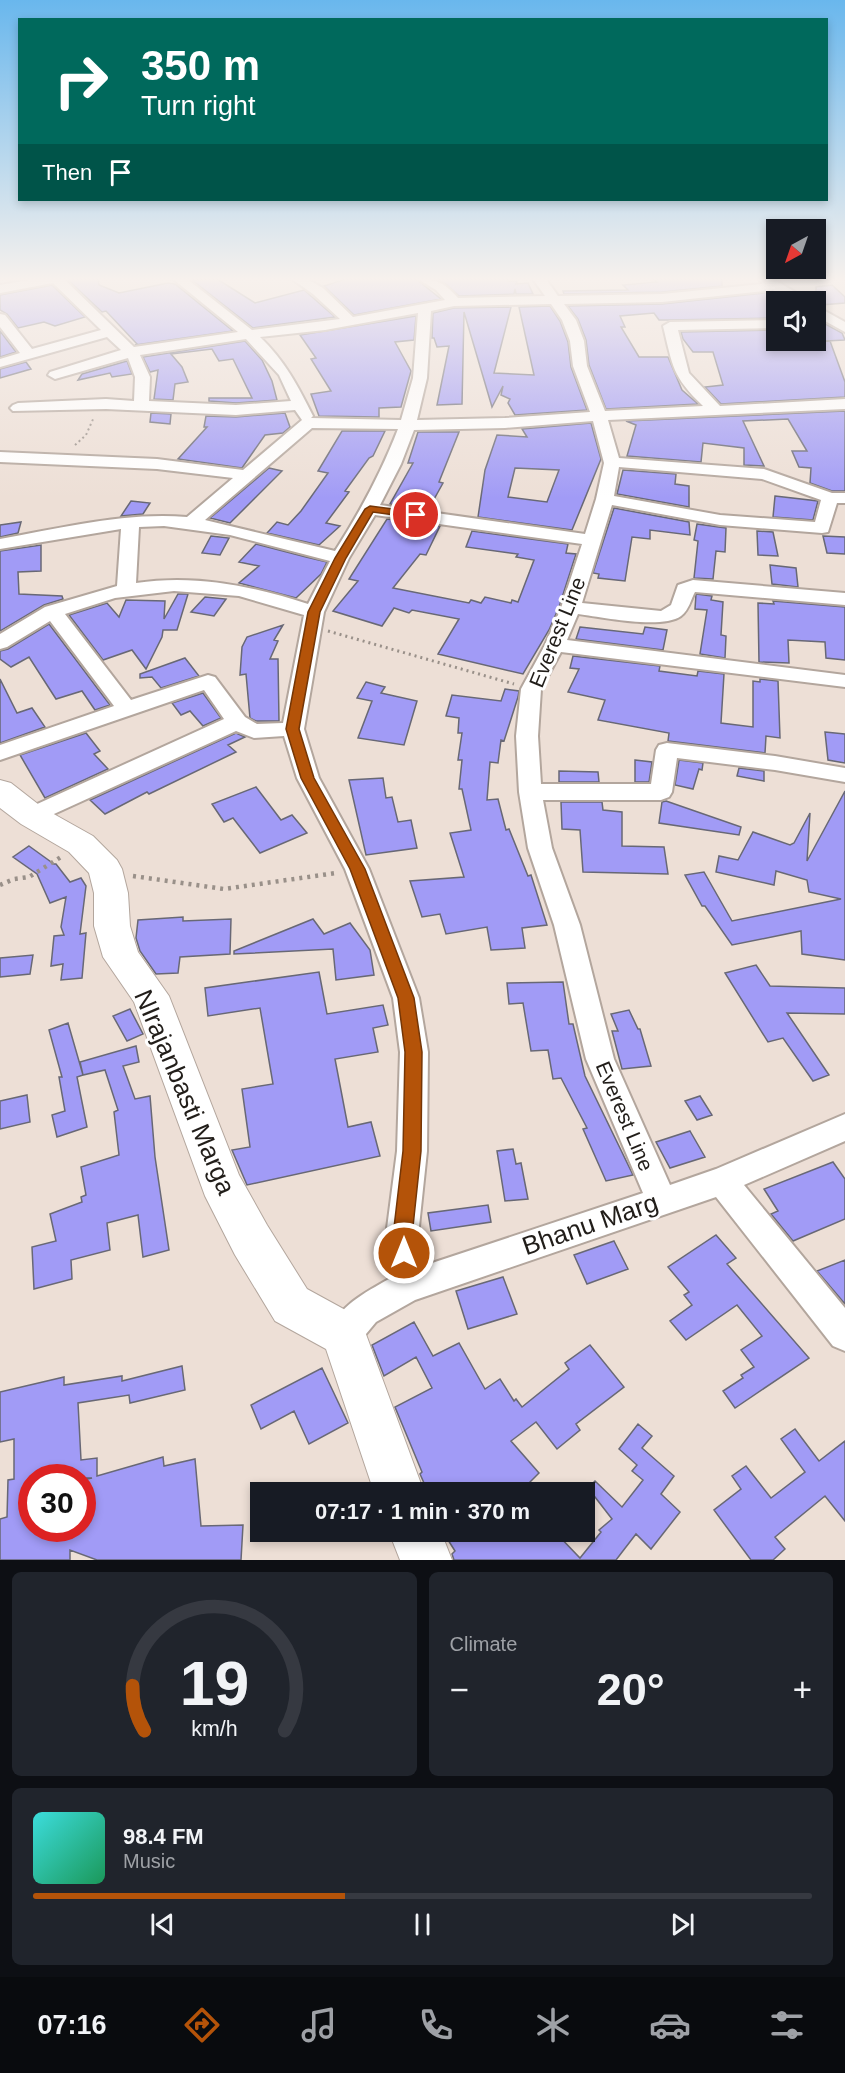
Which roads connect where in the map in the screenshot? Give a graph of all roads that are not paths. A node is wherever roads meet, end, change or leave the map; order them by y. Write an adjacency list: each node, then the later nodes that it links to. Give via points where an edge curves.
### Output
1 (26, 352): 8 (street)
2 (40, 352): 8 (street)
3 (131, 352): 10 (street); 12 (street, via 145,376)
4 (265, 352): 13 (street, via 285,374)
5 (422, 352): 18 (street, via 420,378)
6 (578, 352): 16 (street, Everest Line)
7 (677, 352): 15 (street, via 690,385)
8 (29, 355): 9 (street)
9 (0, 363)
10 (55, 375)
11 (845, 404): 15 (street)
12 (141, 405): 13 (street, via 236,410); 14 (street)
13 (299, 405): 17 (street)
14 (18, 408)
15 (716, 410): 16 (street)
16 (598, 416): 18 (street); 20 (street, Everest Line)
17 (308, 423): 18 (street); 21 (street)
18 (408, 425): 24 (street)
19 (0, 457): 21 (street, via 157,464)
20 (612, 462): 22 (street, via 764,474); 23 (street, Everest Line)
21 (247, 475): 26 (street)
22 (837, 498): 23 (street, via 822,528 720,520)
23 (605, 499): 27 (street, Everest Line)
24 (370, 509): 27 (street); 29 (street)
25 (130, 524): 26 (street); 28 (street); 30 (street)
26 (190, 524): 29 (street)
27 (592, 540): 32 (street, Everest Line)
28 (0, 544)
29 (340, 558): 34 (street)
30 (126, 588): 33 (street); 34 (street, via 200,586 241,590)
31 (845, 599): 32 (street, via 693,586 685,589 681,608 673,615)
32 (571, 608): 36 (street, Everest Line)
33 (52, 611): 35 (street); 38 (street)
34 (312, 619): 40 (street)
35 (0, 643)
36 (555, 645): 37 (street); 44 (street, Everest Line, via 531,688 527,736)
37 (845, 681)
38 (126, 708): 39 (street, via 208,681); 41 (street)
39 (237, 722): 40 (street, via 254,731); 45 (street)
40 (293, 729): 49 (street, via 308,778 357,869 406,998 414,1052 412,1151 402,1236)
41 (0, 753)
42 (845, 775): 44 (street, via 667,750 661,792)
43 (0, 791): 45 (street)
44 (530, 792): 48 (street, Everest Line, via 540,848 567,925 600,1059)
45 (32, 816): 50 (street, NIrajanbasti Marga, via 93,857 111,893 112,926 121,957 150,996 219,1182 250,1240 291,1305)
46 (845, 1127): 47 (street, Bhanu Marg)
47 (722, 1180): 48 (street, Bhanu Marg); 51 (street)
48 (661, 1200): 49 (street, Bhanu Marg)
49 (406, 1287): 50 (street, Bhanu Marg, via 364,1311)
50 (344, 1334): 52 (street)
51 (845, 1334)
52 (396, 1482)
53 (419, 1542): 54 (street)
54 (426, 1560)

